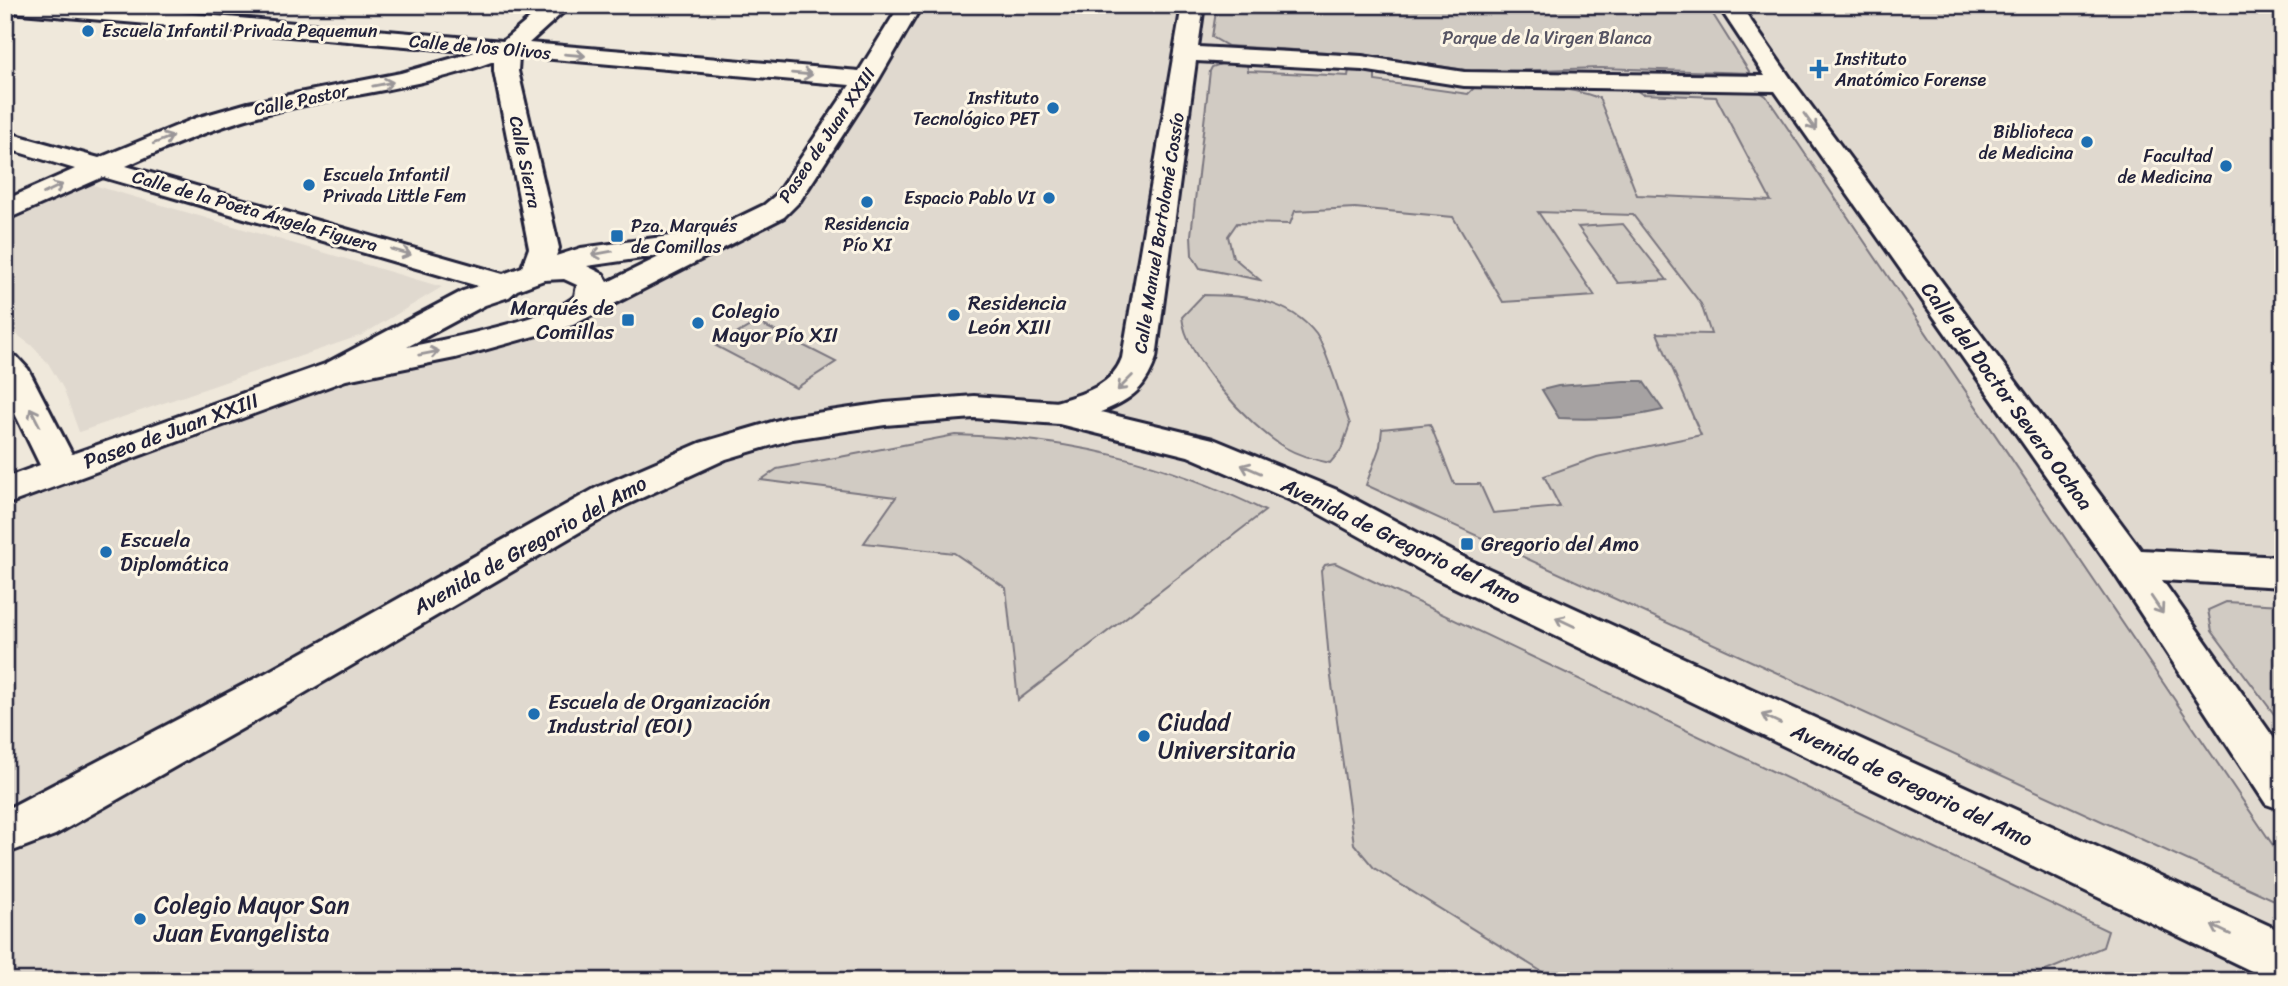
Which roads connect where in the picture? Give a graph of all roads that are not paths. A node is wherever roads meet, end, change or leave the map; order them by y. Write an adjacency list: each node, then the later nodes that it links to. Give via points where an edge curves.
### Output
1 (9, 5): 6 (street, Calle de los Olivos)
2 (560, 5): 7 (street)
3 (911, 5): 9 (street, Paseo de Juan XXIII)
4 (1193, 5): 8 (street, Calle Manuel Bartolomé Cossío)
5 (1729, 5): 10 (street, Calle del Doctor Severo Ochoa)
6 (43, 7): 7 (street, Calle de los Olivos)
7 (508, 49): 9 (street, Calle de los Olivos, one-way to 9); 12 (street, Calle Pastor, one-way to 7, via 205,124 257,108 401,80); 15 (street, Calle Sierra, via 506,71 544,248)
8 (1186, 53): 10 (street, via 1362,64 1464,79); 21 (street, Calle Manuel Bartolomé Cossío, one-way to 21, via 1141,358 1125,387)
9 (867, 79): 14 (street, Paseo de Juan XXIII, via 786,201)
10 (1782, 84): 24 (street, Calle del Doctor Severo Ochoa, one-way to 24)
11 (5, 141): 12 (street, Calle de la Poeta Ángela Figuera)
12 (101, 168): 13 (street, Calle Pastor, one-way to 12); 16 (street, Calle de la Poeta Ángela Figuera, one-way to 16, via 470,272)
13 (5, 211)
14 (719, 238): 15 (street, one-way to 15, via 581,257); 17 (street, Paseo de Juan XXIII)
15 (540, 272): 16 (street); 17 (street, via 585,275 594,289)
16 (501, 287): 18 (street, via 488,307 491,315 512,324); 20 (street)
17 (585, 305): 18 (street, Paseo de Juan XXIII)
18 (546, 323): 20 (street, one-way to 18, via 455,348)
19 (5, 364): 22 (street, one-way to 19)
20 (337, 371): 22 (street, Paseo de Juan XXIII)
21 (1059, 413): 27 (street, Avenida de Gregorio del Amo, via 974,407 885,414 789,428 713,450 610,497 219,720 37,820); 28 (street, Avenida de Gregorio del Amo, one-way to 21, via 1450,568 1323,499 1199,447)
22 (62, 471): 23 (street, Paseo de Juan XXIII)
23 (5, 492)
24 (2129, 564): 25 (street); 26 (street, Calle del Doctor Severo Ochoa, one-way to 26)
25 (2283, 572)
26 (2283, 790)
27 (5, 832)
28 (2283, 959)

